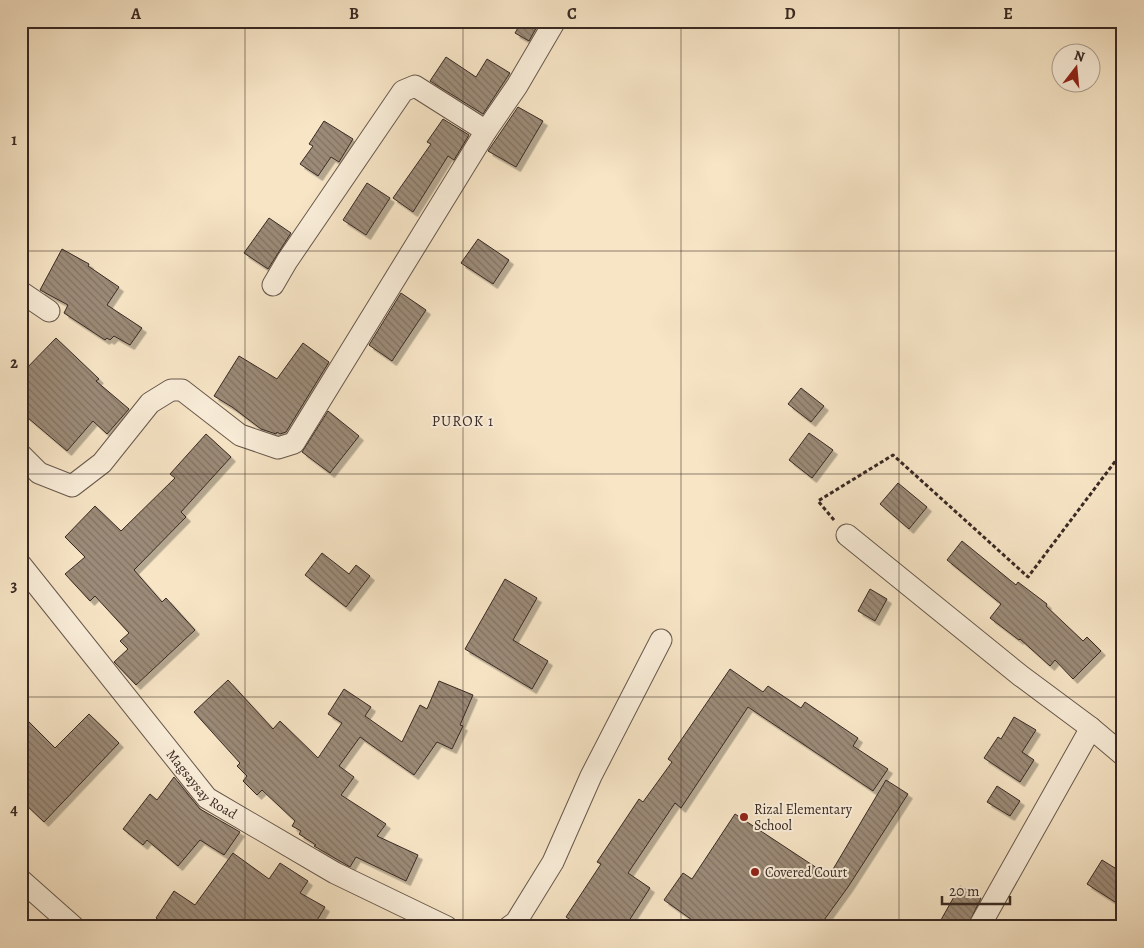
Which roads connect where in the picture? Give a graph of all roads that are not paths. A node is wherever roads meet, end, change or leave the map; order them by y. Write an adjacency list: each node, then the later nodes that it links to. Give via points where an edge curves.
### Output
1 (555, 21): 2 (street)
2 (486, 131): 3 (street, via 415,86 403,91); 6 (street, via 294,444 278,448 240,435 182,390 171,390 150,403 102,464 72,486 39,473)
3 (273, 285)
4 (21, 292): 5 (street)
5 (49, 311)
6 (21, 455)
7 (847, 535): 10 (street, via 1021,676)
8 (21, 565): 14 (street, Magsaysay Road, via 208,798 336,873)
9 (661, 640): 15 (street, via 591,776 553,862 516,922)
10 (1092, 728): 11 (street); 16 (street)
11 (1123, 755)
12 (21, 880): 13 (street)
13 (74, 927)
14 (447, 927)
15 (509, 927)
16 (979, 927)

